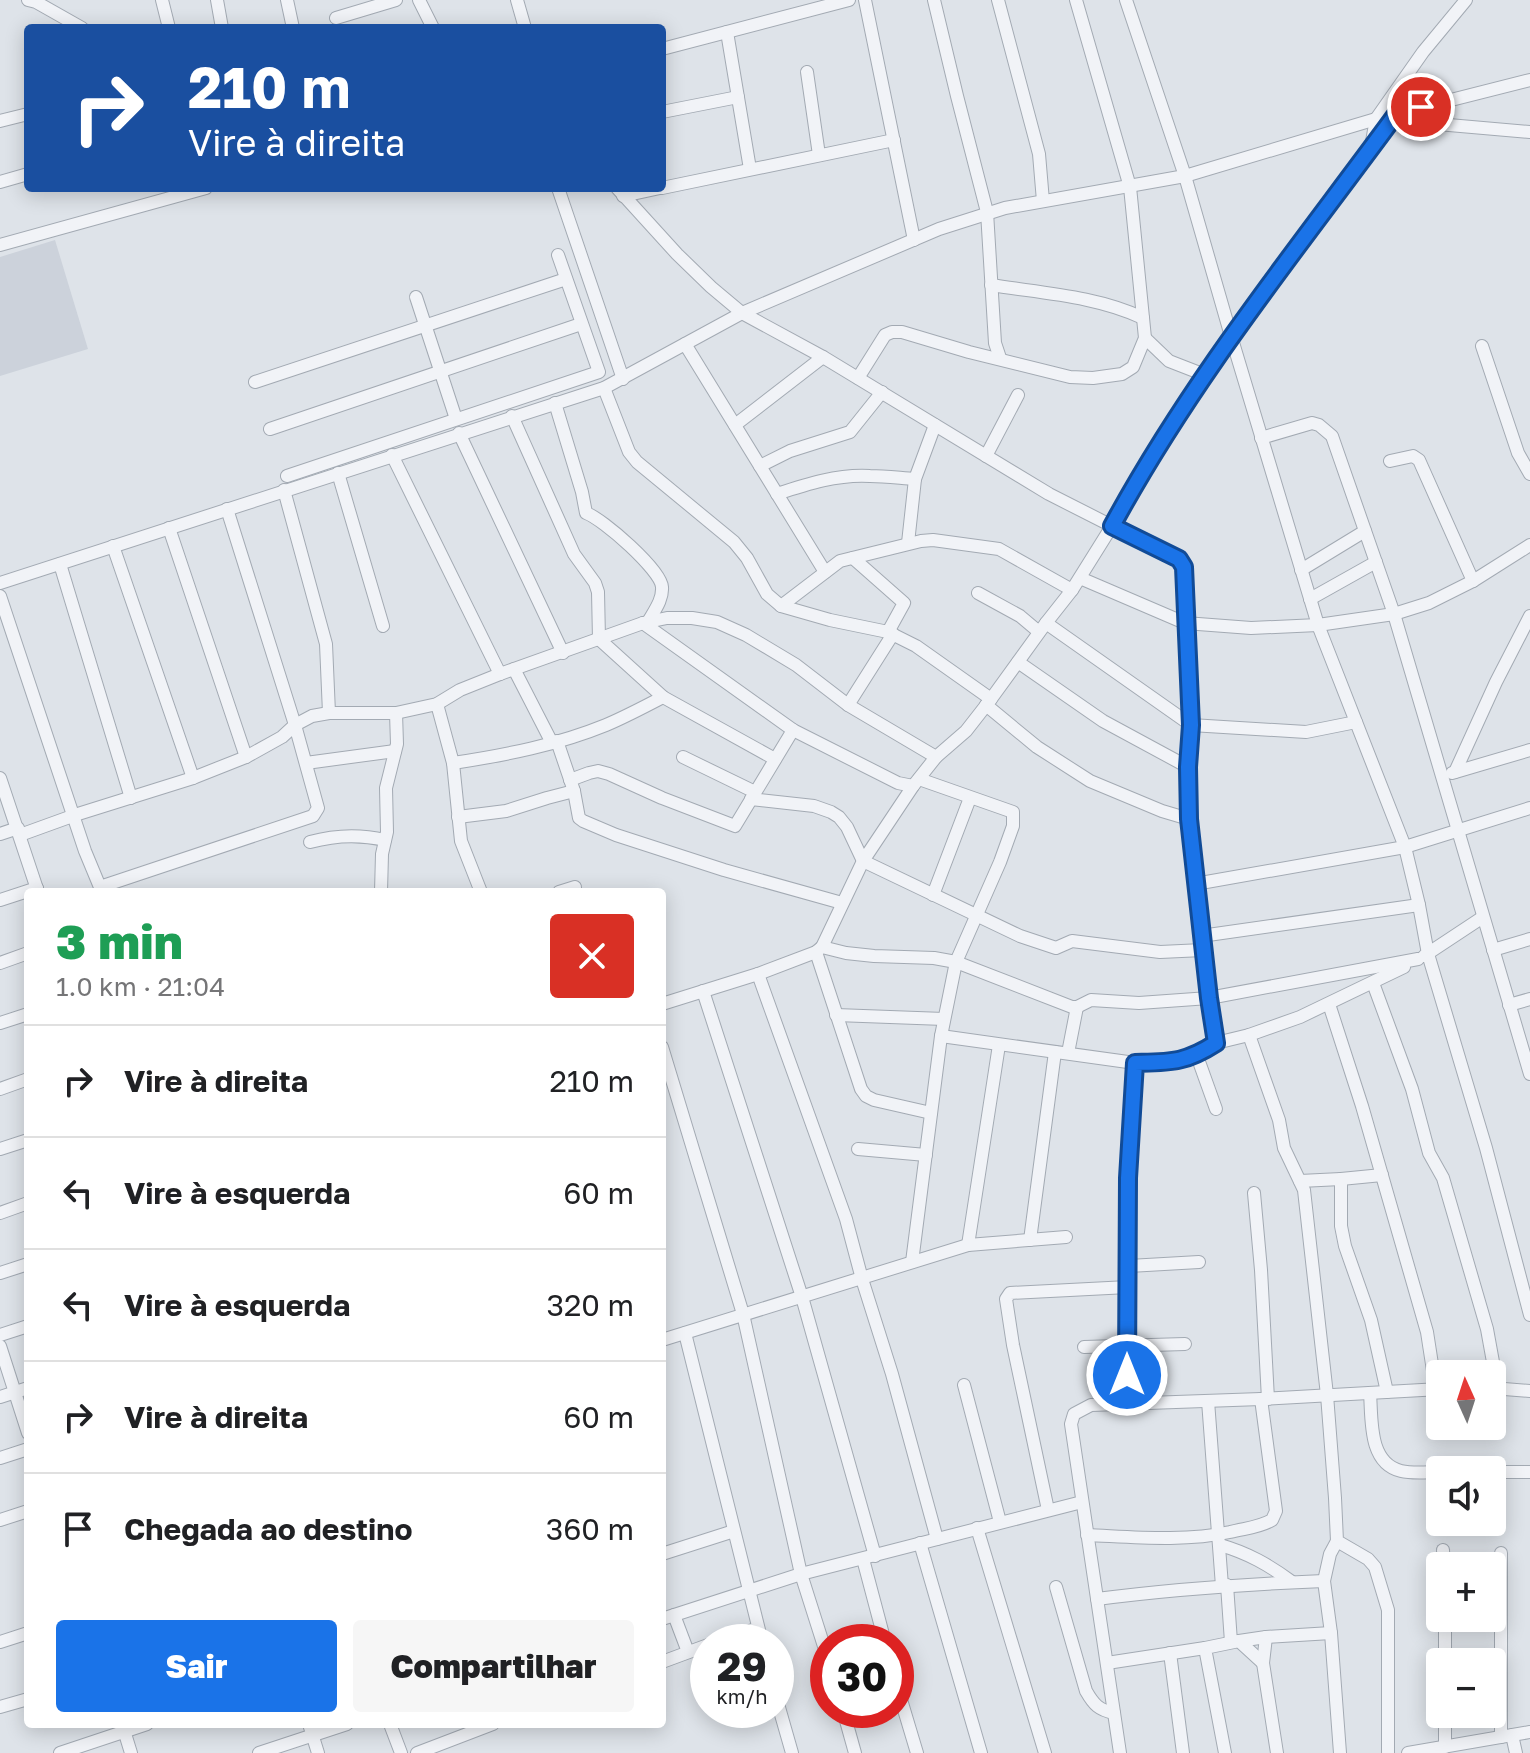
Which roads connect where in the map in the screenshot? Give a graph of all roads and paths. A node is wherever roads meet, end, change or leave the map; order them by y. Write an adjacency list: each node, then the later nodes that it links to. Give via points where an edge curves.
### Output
1 (28, 0): 16 (street)
2 (162, 0): 17 (street)
3 (217, 0): 18 (street)
4 (287, 0): 19 (street)
5 (396, 0): 15 (street)
6 (517, 0): 21 (street)
7 (849, 0): 22 (street)
8 (865, 0): 33 (street)
9 (934, 0): 46 (street)
10 (998, 0): 45 (street, via 1039,154)
11 (1076, 0): 41 (street)
12 (1126, 0): 38 (street)
13 (1466, 0): 30 (street)
14 (422, 1): 20 (street)
15 (336, 18)
16 (75, 24)
17 (168, 24)
18 (221, 24)
19 (292, 24)
20 (431, 24)
21 (524, 24)
22 (727, 32): 23 (street); 26 (street)
23 (666, 48)
24 (807, 72): 35 (street)
25 (1530, 80): 29 (street)
26 (738, 97): 27 (street); 36 (street)
27 (666, 111)
28 (24, 115): 31 (street)
29 (1395, 117): 30 (street); 32 (street); 34 (street)
30 (1376, 119): 34 (street); 38 (street)
31 (0, 121)
32 (1530, 132)
33 (894, 140): 35 (street); 47 (street)
34 (1370, 150): 57 (street)
35 (819, 155): 36 (street)
36 (750, 169): 40 (street)
37 (24, 175): 39 (street)
38 (1185, 176): 41 (street); 57 (street)
39 (0, 182)
40 (666, 187)
41 (1130, 187): 45 (street); 54 (street)
42 (192, 192): 48 (street)
43 (559, 192): 66 (street)
44 (620, 192): 53 (street)
45 (1043, 201): 46 (street)
46 (987, 212): 47 (street); 51 (street)
47 (914, 240): 53 (street)
48 (0, 245)
49 (558, 255): 50 (street)
50 (566, 279): 55 (street); 56 (street)
51 (991, 285): 54 (street, via 1092,301); 62 (street)
52 (416, 297): 56 (street)
53 (742, 313): 59 (street); 61 (street)
54 (1143, 318): 58 (street)
55 (581, 324): 63 (street); 73 (street, via 599,372)
56 (425, 325): 63 (street); 67 (street)
57 (1231, 336): 64 (street); 78 (street)
58 (1145, 338): 62 (street, via 1133,367 1122,374 1070,377); 64 (street, via 1169,361)
59 (685, 344): 66 (street); 74 (street)
60 (1482, 346): 84 (street)
61 (823, 357): 65 (street); 74 (street)
62 (1000, 358): 65 (street, via 892,332)
63 (440, 371): 73 (street); 76 (street)
64 (1205, 375): 90 (street)
65 (858, 378): 69 (street)
66 (623, 379): 68 (street)
67 (255, 382)
68 (604, 388): 71 (street); 108 (street, via 637,462 734,542 767,594)
69 (882, 392): 75 (street); 82 (street, via 854,430)
70 (1018, 395): 80 (street)
71 (555, 403): 72 (street); 111 (street, via 586,513 609,527 662,583 662,598)
72 (512, 416): 77 (street); 117 (street, via 574,554 595,583)
73 (456, 419): 85 (street)
74 (735, 425): 82 (street)
75 (935, 425): 80 (street); 86 (street)
76 (270, 429)
77 (459, 433): 79 (street); 118 (street)
78 (1261, 438): 92 (street, via 1312,423 1326,430); 99 (street)
79 (392, 455): 83 (street); 121 (street)
80 (986, 456): 90 (street)
81 (1390, 461): 102 (street, via 1413,456 1419,460)
82 (760, 466): 88 (street)
83 (338, 473): 87 (street); 114 (street)
84 (1530, 474)
85 (287, 476)
86 (915, 479): 88 (street, via 867,475); 93 (street)
87 (284, 490): 89 (street); 126 (street, via 326,644)
88 (777, 494): 100 (street)
89 (227, 509): 91 (street); 129 (street)
90 (1112, 526): 101 (street); 112 (street, via 1179,559 1185,576)
91 (169, 528): 95 (street); 135 (street)
92 (1365, 531): 97 (street); 99 (street)
93 (908, 543): 96 (street); 104 (street, via 933,540 999,549)
94 (1530, 545): 102 (street)
95 (113, 546): 98 (street); 144 (street)
96 (853, 558): 100 (street); 116 (street, via 904,603)
97 (1376, 562): 107 (street); 109 (street)
98 (60, 564): 103 (street); 148 (street)
99 (1301, 570): 107 (street)
100 (825, 572): 108 (street)
101 (1080, 578): 104 (street); 112 (street)
102 (1473, 581): 109 (street)
103 (0, 583)
104 (1072, 590): 115 (street)
105 (978, 593): 115 (street)
106 (0, 596): 151 (street)
107 (1310, 599): 113 (street)
108 (781, 606): 116 (street)
109 (1394, 614): 113 (street); 142 (street)
110 (1530, 616): 142 (street)
111 (646, 622): 117 (street); 125 (street, via 717,622 796,665); 131 (street)
112 (1185, 623): 113 (street, via 1251,628); 130 (street)
113 (1318, 625): 128 (street)
114 (383, 626)
115 (1042, 627): 119 (street); 130 (street)
116 (890, 633): 123 (street, via 916,646); 125 (street)
117 (599, 639): 118 (street); 122 (street)
118 (563, 653): 120 (street)
119 (1018, 662): 123 (street); 141 (street, via 1103,721)
120 (514, 669): 121 (street); 132 (street)
121 (500, 674): 124 (street)
122 (663, 697): 132 (street, via 610,724); 138 (street)
123 (989, 702): 137 (street); 153 (street, via 1037,747 1090,781)
124 (437, 704): 127 (street); 140 (street)
125 (848, 705): 137 (street)
126 (329, 713): 127 (street); 129 (street)
127 (396, 713): 134 (street)
128 (1356, 722): 130 (street, via 1297,733); 159 (street)
129 (295, 725): 135 (street); 139 (street)
130 (1191, 725): 141 (street)
131 (793, 730): 138 (street); 145 (street, via 898,783)
132 (554, 742): 140 (street); 146 (street)
133 (1530, 750): 142 (street)
134 (395, 751): 139 (street); 157 (street, via 386,788)
135 (246, 757): 144 (street)
136 (683, 757): 147 (street)
137 (936, 757): 145 (street)
138 (775, 759): 147 (street)
139 (306, 763): 165 (street, via 318,808 313,816)
140 (453, 763): 152 (street)
141 (1188, 767): 153 (street)
142 (1448, 774): 154 (street)
143 (0, 778): 155 (street)
144 (193, 778): 148 (street)
145 (916, 782): 149 (street); 160 (street)
146 (572, 785): 147 (street, via 598,771 735,826); 152 (street, via 506,811); 172 (street, via 579,818 592,826)
147 (753, 796): 160 (street, via 831,812 847,827)
148 (131, 798): 151 (street)
149 (970, 798): 170 (street); 174 (street, via 1013,812 1013,826)
150 (1530, 808): 154 (street)
151 (73, 816): 155 (street); 164 (street)
152 (458, 817): 167 (street, via 461,841)
153 (1189, 819): 161 (street)
154 (1458, 830): 159 (street); 175 (street)
155 (19, 832): 156 (street); 163 (street)
156 (0, 834)
157 (385, 840): 158 (street, via 332,836); 166 (street)
158 (310, 842)
159 (1405, 847): 161 (street); 173 (street)
160 (863, 861): 170 (street); 172 (street)
161 (1195, 884): 177 (street)
162 (575, 887): 168 (street)
163 (37, 888)
164 (100, 888)
165 (107, 888)
166 (381, 888)
167 (479, 888)
168 (572, 888)
169 (24, 894): 171 (street)
170 (933, 895): 174 (street)
171 (0, 900)
172 (842, 903): 178 (street)
173 (1419, 905): 177 (street); 181 (street)
174 (977, 916): 177 (street, via 1056,948 1072,941 1160,952); 182 (street)
175 (1483, 917): 179 (street); 181 (street)
176 (1530, 939): 179 (street)
177 (1202, 943): 187 (street)
178 (819, 949): 182 (street); 184 (street); 194 (street)
179 (1493, 950): 191 (street)
180 (24, 954): 183 (street)
181 (1423, 956): 185 (street); 187 (street); 232 (street, via 1486,1148)
182 (956, 962): 192 (street); 195 (street)
183 (0, 963)
184 (758, 974): 186 (street); 228 (street, via 846,1219)
185 (1373, 983): 190 (street); 242 (street, via 1429,1153 1443,1178)
186 (703, 991): 189 (street); 230 (street)
187 (1209, 998): 192 (street, via 1091,1000); 199 (street)
188 (1530, 999): 191 (street)
189 (666, 1003)
190 (1329, 1004): 197 (street); 214 (street)
191 (1509, 1005): 205 (street)
192 (1077, 1007): 201 (street)
193 (24, 1015): 196 (street)
194 (836, 1015): 195 (street); 209 (street, via 866,1096)
195 (944, 1019): 198 (street)
196 (0, 1023)
197 (1249, 1035): 199 (street); 216 (street, via 1284,1148)
198 (941, 1036): 200 (street); 209 (street)
199 (1216, 1043): 202 (street)
200 (999, 1045): 201 (street); 222 (street)
201 (1062, 1053): 204 (street); 221 (street)
202 (1197, 1056): 204 (street); 208 (street)
203 (666, 1060): 231 (street)
204 (1135, 1063): 226 (street)
205 (1529, 1066)
206 (24, 1080): 207 (street)
207 (0, 1089)
208 (1216, 1109)
209 (931, 1113): 213 (street)
210 (24, 1141): 211 (street)
211 (0, 1149)
212 (858, 1149): 213 (street)
213 (926, 1155): 223 (street)
214 (1382, 1175): 215 (street); 241 (street)
215 (1341, 1179): 216 (street); 248 (street, via 1345,1246 1371,1320)
216 (1300, 1181): 250 (street)
217 (1254, 1193): 252 (street)
218 (24, 1204): 219 (street)
219 (0, 1213)
220 (1066, 1237): 221 (street)
221 (1030, 1240): 222 (street)
222 (968, 1245): 223 (street)
223 (912, 1262): 228 (street)
224 (1199, 1262): 226 (street)
225 (24, 1265): 227 (street)
226 (1129, 1266): 229 (street)
227 (0, 1273)
228 (862, 1279): 230 (street); 268 (street)
229 (1128, 1287): 239 (street); 261 (street, via 1007,1295)
230 (802, 1297): 231 (street); 273 (street)
231 (743, 1314): 234 (street); 274 (street)
232 (1530, 1315)
233 (24, 1327): 235 (street)
234 (685, 1333): 236 (street); 266 (street)
235 (0, 1335)
236 (666, 1339)
237 (1185, 1344): 239 (street)
238 (0, 1346): 245 (street)
239 (1128, 1346): 240 (street); 254 (street)
240 (1084, 1347)
241 (1432, 1360)
242 (1493, 1360)
243 (964, 1385): 264 (street)
244 (1506, 1389): 247 (street)
245 (22, 1390): 251 (street)
246 (1426, 1390): 248 (street)
247 (1530, 1391)
248 (1387, 1392): 249 (street)
249 (1370, 1393): 250 (street); 257 (street, via 1373,1434 1384,1462 1399,1471)
250 (1327, 1395): 252 (street); 270 (street)
251 (0, 1397)
252 (1264, 1399): 253 (street); 269 (street, via 1276,1511 1259,1527)
253 (1208, 1401): 254 (street); 269 (street)
254 (1127, 1404): 260 (street, via 1091,1405 1074,1414)
255 (24, 1450): 256 (street)
256 (0, 1458)
257 (1426, 1472)
258 (1506, 1472): 259 (street)
259 (1530, 1472)
260 (1082, 1502): 261 (street); 267 (street)
261 (1048, 1510): 264 (street)
262 (24, 1512): 263 (street)
263 (0, 1520)
264 (1000, 1522): 265 (street)
265 (977, 1528): 268 (street); 322 (street)
266 (734, 1531): 272 (street); 279 (street)
267 (1087, 1535): 269 (street); 280 (street)
268 (937, 1539): 271 (street)
269 (1220, 1540): 276 (street); 277 (street)
270 (1337, 1541): 275 (street); 328 (street, via 1375,1567 1388,1610)
271 (920, 1543): 273 (street); 321 (street)
272 (666, 1553)
273 (869, 1557): 274 (street); 284 (street)
274 (801, 1574): 279 (street); 283 (street)
275 (1324, 1581): 276 (street); 286 (street)
276 (1292, 1582): 277 (street)
277 (1225, 1586): 280 (street); 290 (street)
278 (1056, 1587): 299 (street, via 1086,1691 1101,1711)
279 (748, 1591): 281 (street); 282 (street)
280 (1097, 1599): 295 (street)
281 (668, 1617): 292 (street)
282 (757, 1624)
283 (817, 1624)
284 (882, 1624)
285 (1503, 1632): 309 (street)
286 (1331, 1633): 288 (street); 327 (street)
287 (24, 1634): 289 (street)
288 (1266, 1637): 290 (street); 296 (street)
289 (0, 1642)
290 (1235, 1642): 291 (street); 296 (street)
291 (1205, 1648): 293 (street); 325 (street)
292 (688, 1652): 294 (street)
293 (1170, 1653): 295 (street); 324 (street)
294 (666, 1660)
295 (1107, 1663): 299 (street)
296 (1263, 1663): 326 (street)
297 (24, 1700): 298 (street)
298 (0, 1707)
299 (1114, 1713): 323 (street)
300 (123, 1728): 312 (street); 313 (street)
301 (392, 1728): 316 (street)
302 (483, 1728): 317 (street)
303 (785, 1728): 318 (street)
304 (848, 1728): 319 (street)
305 (910, 1728): 320 (street)
306 (1445, 1728): 310 (street)
307 (311, 1730): 314 (street); 315 (street)
308 (1530, 1732): 309 (street)
309 (1506, 1736): 311 (street); 330 (street)
310 (1445, 1747): 311 (street); 329 (street)
311 (1462, 1748)
312 (60, 1753)
313 (131, 1753)
314 (259, 1753)
315 (318, 1753)
316 (401, 1753)
317 (417, 1753)
318 (792, 1753)
319 (855, 1753)
320 (917, 1753)
321 (981, 1753)
322 (1045, 1753)
323 (1120, 1753)
324 (1183, 1753)
325 (1225, 1753)
326 (1277, 1753)
327 (1340, 1753)
328 (1388, 1753)
329 (1408, 1753)
330 (1516, 1753)

